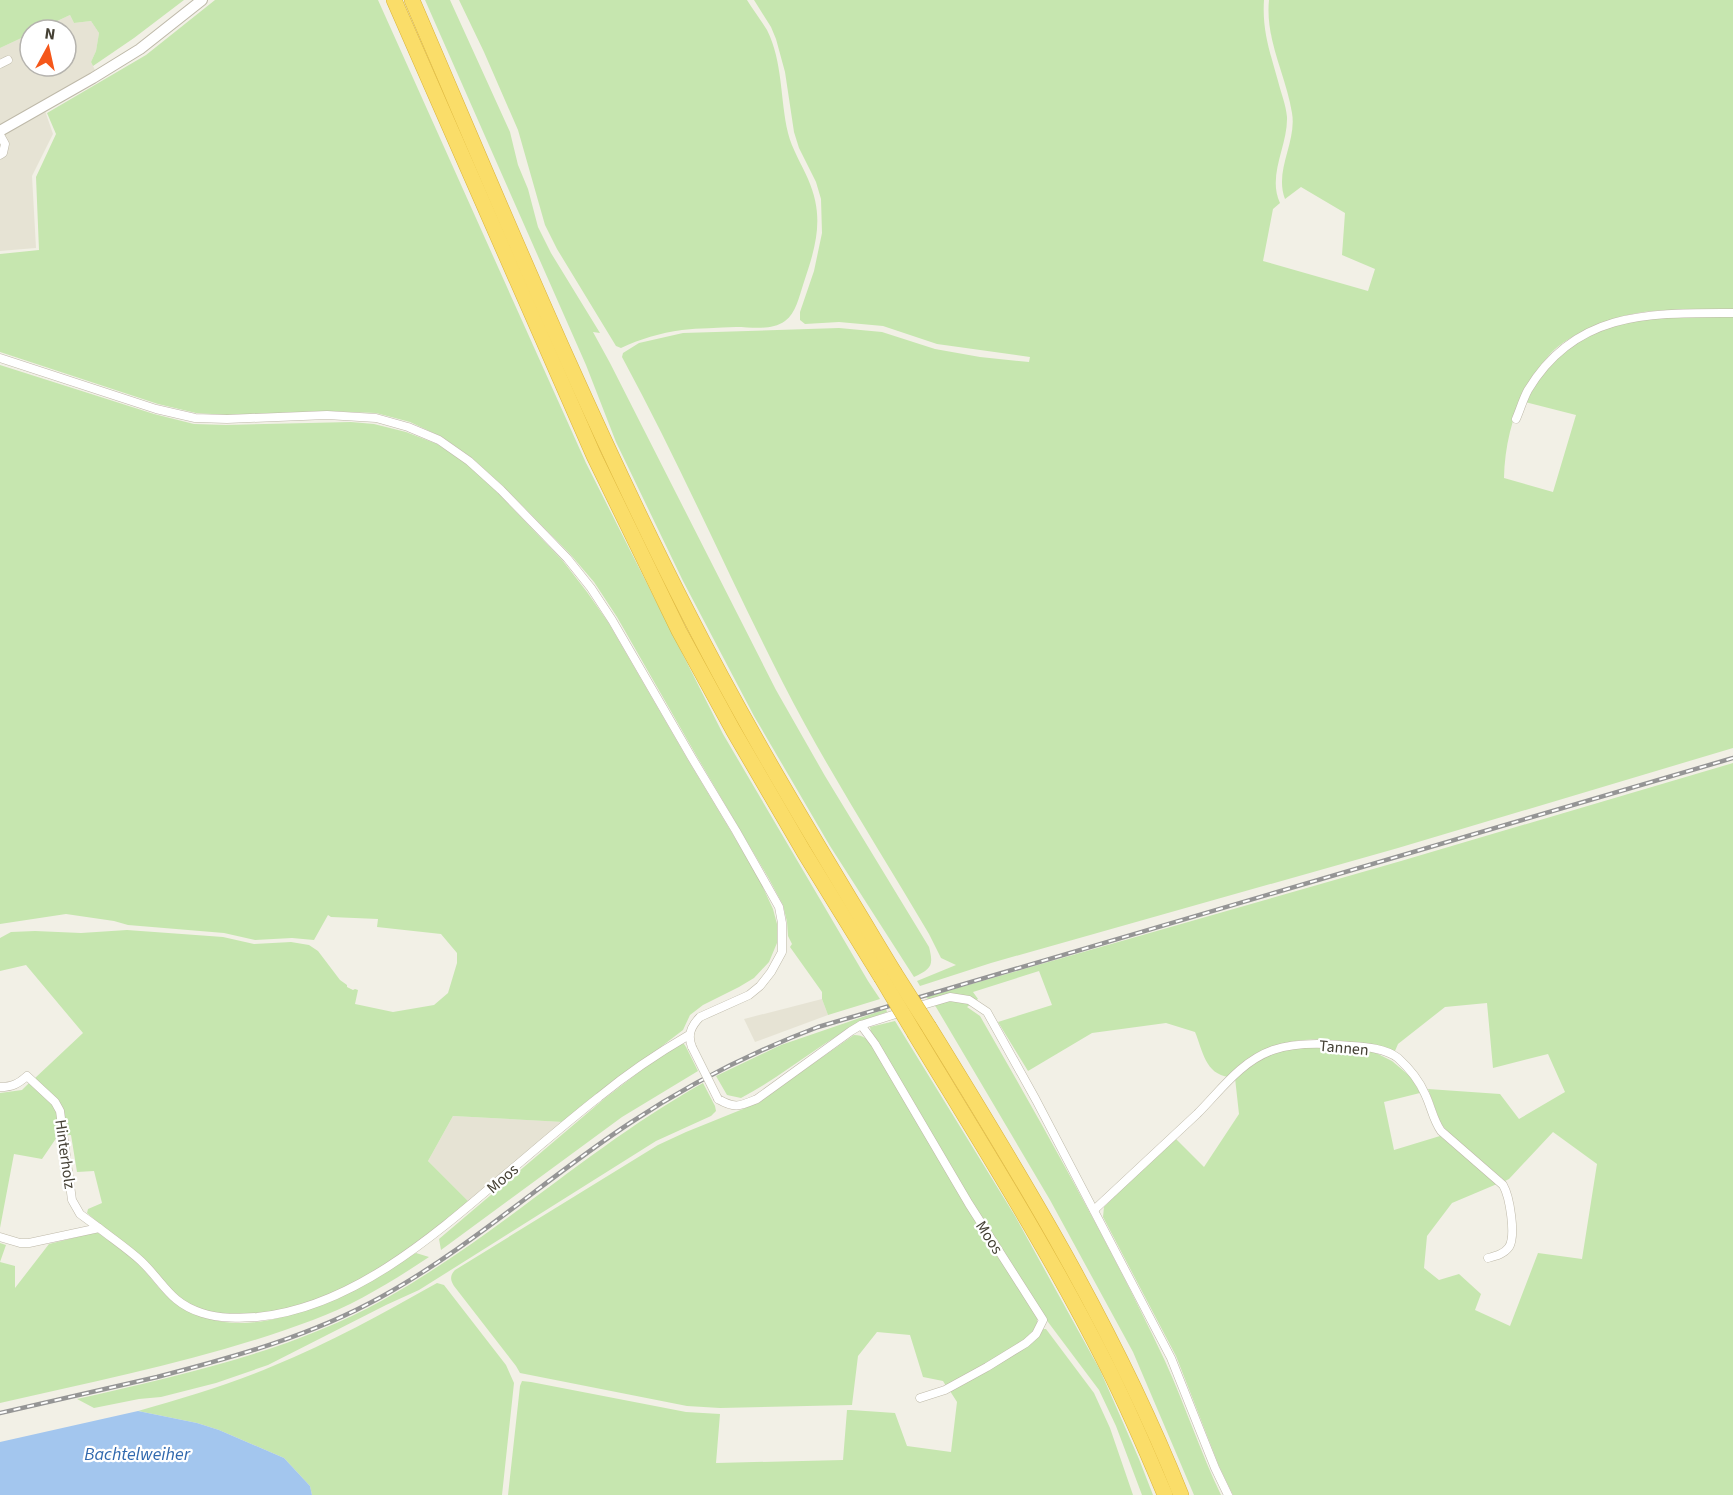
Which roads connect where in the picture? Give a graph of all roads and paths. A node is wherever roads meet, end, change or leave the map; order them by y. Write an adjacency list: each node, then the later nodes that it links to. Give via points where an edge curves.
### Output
1 (202, 0): 6 (street, via 140,48)
2 (394, 0): 11 (highway, via 594,456 678,631 792,832)
3 (411, 0): 11 (highway, via 598,428 690,617)
4 (8, 60): 5 (street)
5 (0, 64)
6 (0, 133): 7 (street, via 5,144)
7 (0, 155)
8 (1733, 313): 10 (street, via 1631,318 1585,334 1544,368 1527,391)
9 (0, 358): 14 (street, Moos, via 195,418 375,418 439,440 501,490 591,588 779,907 782,952 771,972 749,995 700,1017)
10 (1516, 419)
11 (887, 975): 13 (highway, bridge)
12 (861, 1026): 14 (street, bridge, via 757,1099 739,1107 718,1099); 16 (street, via 950,996 969,1000 987,1012); 20 (street, Moos, via 1043,1320 1026,1343 945,1390)
13 (922, 1031): 21 (highway, via 1107,1365); 22 (highway, via 1036,1204 1080,1282 1121,1359)
14 (689, 1035): 17 (street, Moos, via 601,1095 405,1257 340,1294 279,1315 217,1317 188,1308 168,1293 141,1261)
15 (0, 1087): 17 (street, Hinterholz, via 11,1087 27,1076 55,1102 60,1111 72,1200 80,1214)
16 (1094, 1210): 19 (street, Tannen, via 1255,1059 1292,1045 1373,1048 1395,1056 1413,1073 1441,1131 1503,1185 1510,1206 1511,1244 1503,1253); 23 (street, via 1171,1358)
17 (99, 1228): 18 (street, via 29,1243)
18 (0, 1237)
19 (1488, 1258)
20 (920, 1398)
21 (1165, 1495)
22 (1181, 1495)
23 (1227, 1495)

